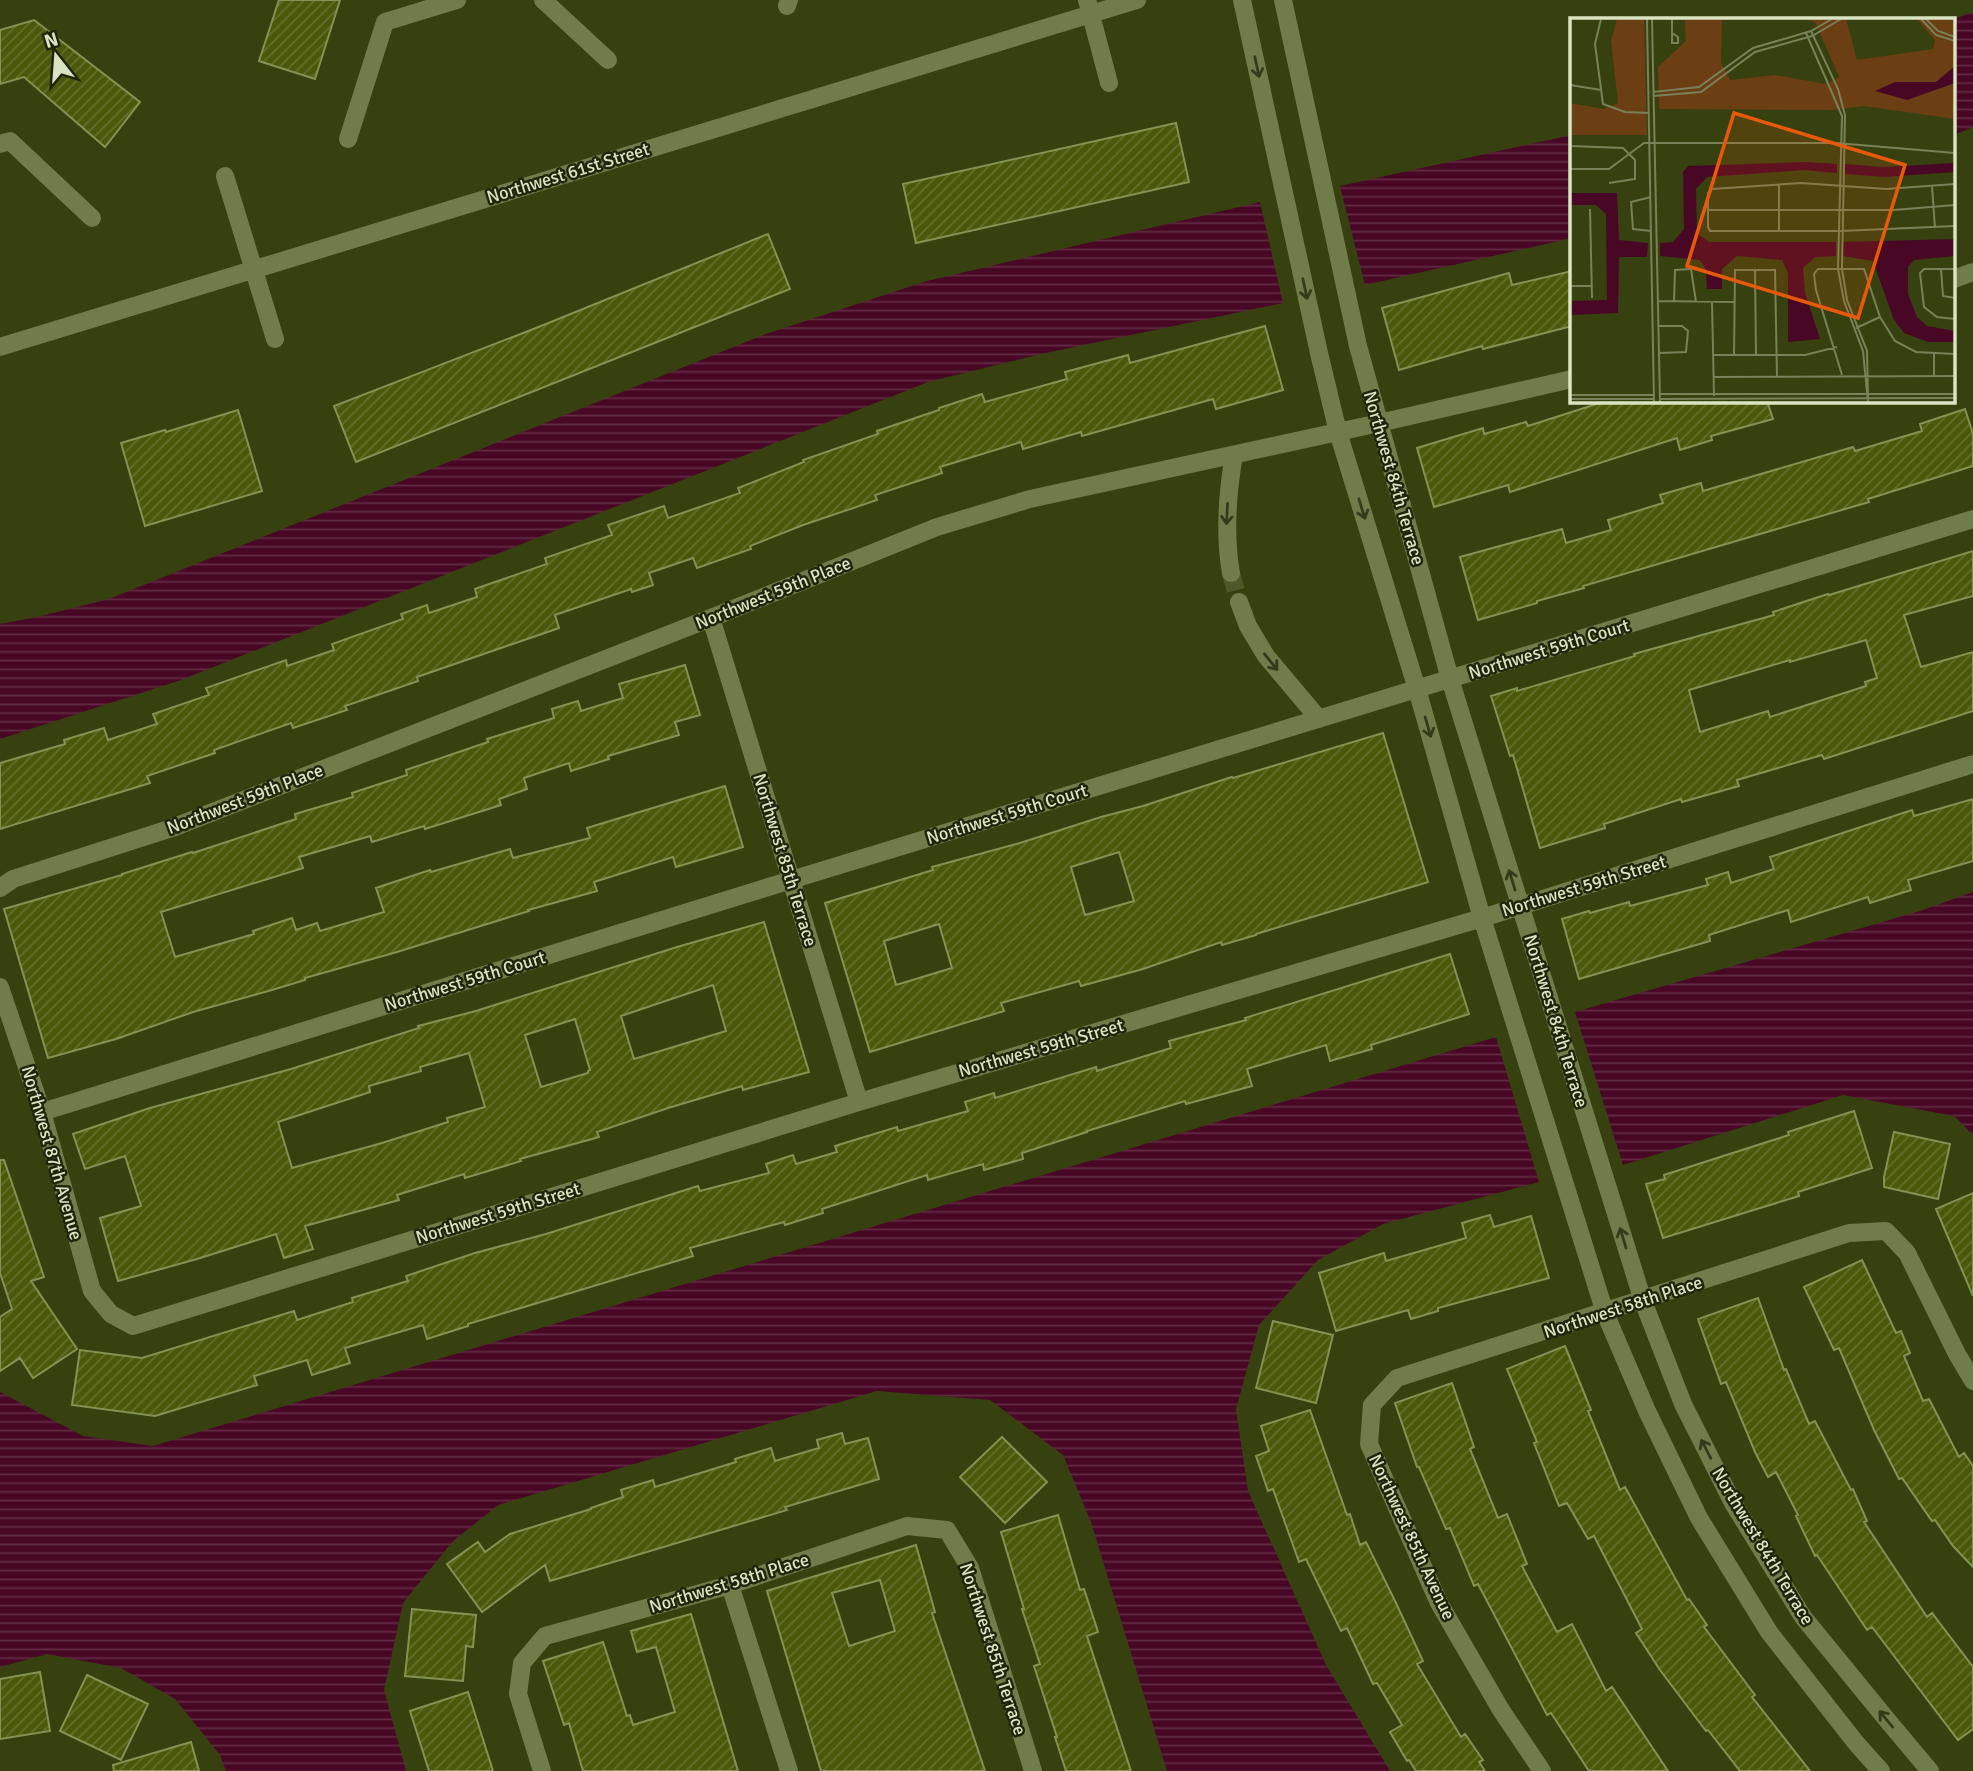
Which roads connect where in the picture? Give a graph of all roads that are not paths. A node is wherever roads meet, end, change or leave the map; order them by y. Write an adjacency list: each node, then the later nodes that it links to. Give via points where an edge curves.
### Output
1 (457, 0): 9 (street, via 385,22)
2 (543, 0): 7 (street)
3 (1138, 0): 6 (street, Northwest 61st Street)
4 (1242, 0): 20 (street, Northwest 84th Terrace, one-way to 20)
5 (1283, 0): 19 (street, Northwest 84th Terrace)
6 (1089, 7): 8 (street); 13 (street, Northwest 61st Street)
7 (608, 60)
8 (1109, 83)
9 (348, 139)
10 (0, 144): 12 (street, via 10,141)
11 (225, 177): 13 (street)
12 (92, 218)
13 (254, 269): 16 (street); 17 (street, Northwest 61st Street)
14 (1973, 272): 15 (street)
15 (1955, 279)
16 (275, 339)
17 (0, 347)
18 (1570, 379): 19 (street, Northwest 59th Place)
19 (1379, 423): 20 (street, Northwest 59th Place); 26 (street, Northwest 84th Terrace)
20 (1338, 432): 21 (street, Northwest 59th Place); 27 (street, Northwest 84th Terrace, one-way to 27)
21 (1234, 455): 23 (street, one-way to 23, via 1226,515); 25 (street, Northwest 59th Place, via 1030,499 936,527)
22 (1973, 519): 26 (street, Northwest 59th Court)
23 (1231, 573)
24 (1239, 602): 28 (street, one-way to 28, via 1266,656)
25 (711, 618): 30 (street, Northwest 85th Terrace); 31 (street, Northwest 59th Place, via 172,828 13,879)
26 (1450, 679): 27 (street, Northwest 59th Court); 32 (street, Northwest 84th Terrace, one-way to 26)
27 (1417, 689): 28 (street, Northwest 59th Court); 33 (street, Northwest 84th Terrace, one-way to 33)
28 (1319, 719): 30 (street, Northwest 59th Court)
29 (1973, 764): 32 (street, Northwest 59th Street)
30 (791, 880): 35 (street, Northwest 85th Terrace); 36 (street, Northwest 59th Court)
31 (0, 888)
32 (1520, 906): 33 (street, Northwest 59th Street); 37 (street, Northwest 84th Terrace, one-way to 32)
33 (1482, 918): 35 (street, Northwest 59th Street); 38 (street, Northwest 84th Terrace)
34 (0, 987): 36 (street, Northwest 87th Avenue)
35 (859, 1102): 39 (street, Northwest 59th Street, via 134,1326)
36 (42, 1112): 39 (street, Northwest 87th Avenue, via 92,1291)
37 (1643, 1301): 38 (street, Northwest 58th Place); 40 (street, Northwest 58th Place, via 1849,1233 1886,1231 1907,1253); 49 (street, Northwest 84th Terrace, one-way to 37, via 1803,1617 1747,1526 1684,1404)
38 (1605, 1313): 41 (street, Northwest 58th Place, via 1397,1378); 48 (street, Northwest 84th Terrace, via 1699,1518 1769,1632)
39 (111, 1314)
40 (1973, 1381)
41 (1372, 1405): 47 (street, Northwest 85th Avenue, via 1369,1444 1439,1603)
42 (947, 1530): 43 (street, Northwest 58th Place, via 907,1526); 46 (street, Northwest 85th Terrace, via 971,1568)
43 (730, 1585): 44 (street, Northwest 58th Place, via 545,1636 522,1662 518,1695); 45 (street)
44 (542, 1771)
45 (789, 1771)
46 (1032, 1771)
47 (1542, 1771)
48 (1881, 1771)
49 (1930, 1771)

